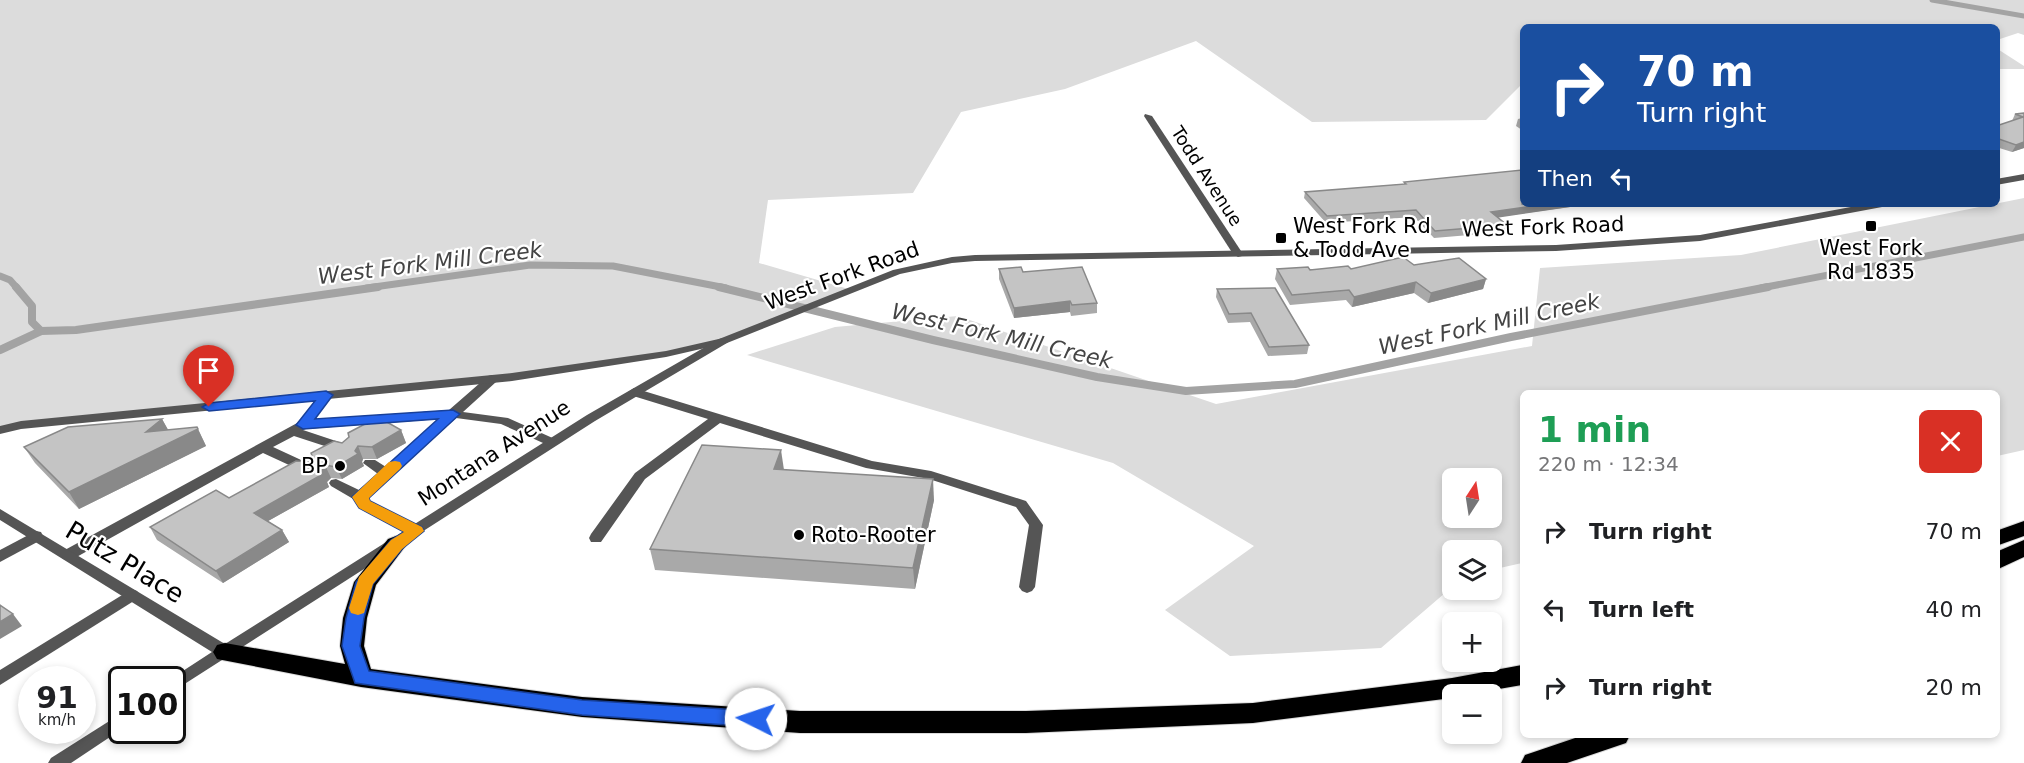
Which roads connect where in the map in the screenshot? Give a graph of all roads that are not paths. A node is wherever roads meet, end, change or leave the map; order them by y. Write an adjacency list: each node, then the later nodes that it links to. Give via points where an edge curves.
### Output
1 (1148, 116): 5 (street, Todd Avenue)
2 (2024, 177): 3 (street)
3 (2000, 181)
4 (1865, 207): 5 (street, West Fork Road, via 1700,238 1630,244)
5 (1238, 254): 6 (street, West Fork Road, via 952,260 897,272)
6 (723, 341): 7 (street, West Fork Road, via 601,365); 8 (street, Montana Avenue)
7 (492, 379): 9 (street, West Fork Road); 10 (street)
8 (634, 392): 11 (street); 14 (street, Montana Avenue)
9 (326, 395): 12 (street); 13 (street, West Fork Road)
10 (453, 414): 12 (street); 14 (street, via 504,421); 19 (street)
11 (718, 418): 27 (street, via 640,477); 33 (street, via 871,465 931,475 1021,504 1036,525)
12 (298, 428): 15 (street); 16 (street)
13 (0, 430)
14 (552, 443): 24 (street, Montana Avenue)
15 (262, 447): 18 (street); 30 (street)
16 (346, 449)
17 (370, 463): 19 (street)
18 (310, 469)
19 (387, 473): 21 (street)
20 (336, 483): 21 (street)
21 (360, 497): 24 (street, via 364,504)
22 (0, 514): 25 (street, Putz Place)
23 (2024, 528): 26 (highway)
24 (416, 531): 28 (street, Montana Avenue)
25 (36, 536): 30 (street, Putz Place); 31 (street)
26 (2000, 537)
27 (596, 538)
28 (396, 544): 35 (street, Montana Avenue); 38 (highway, via 365,582 355,618 351,646)
29 (2024, 548): 32 (highway)
30 (68, 555): 34 (street, Putz Place)
31 (0, 557)
32 (2000, 560)
33 (1027, 587)
34 (132, 595): 35 (street, Putz Place); 39 (street)
35 (225, 652): 37 (street, Montana Avenue); 38 (highway)
36 (1520, 675): 38 (highway, via 1452,688 1253,713 1026,722 765,720 582,707)
37 (186, 677)
38 (361, 677)
39 (0, 678)
40 (108, 729): 42 (street)
41 (1608, 738): 43 (highway)
42 (57, 763)
43 (1534, 763)

